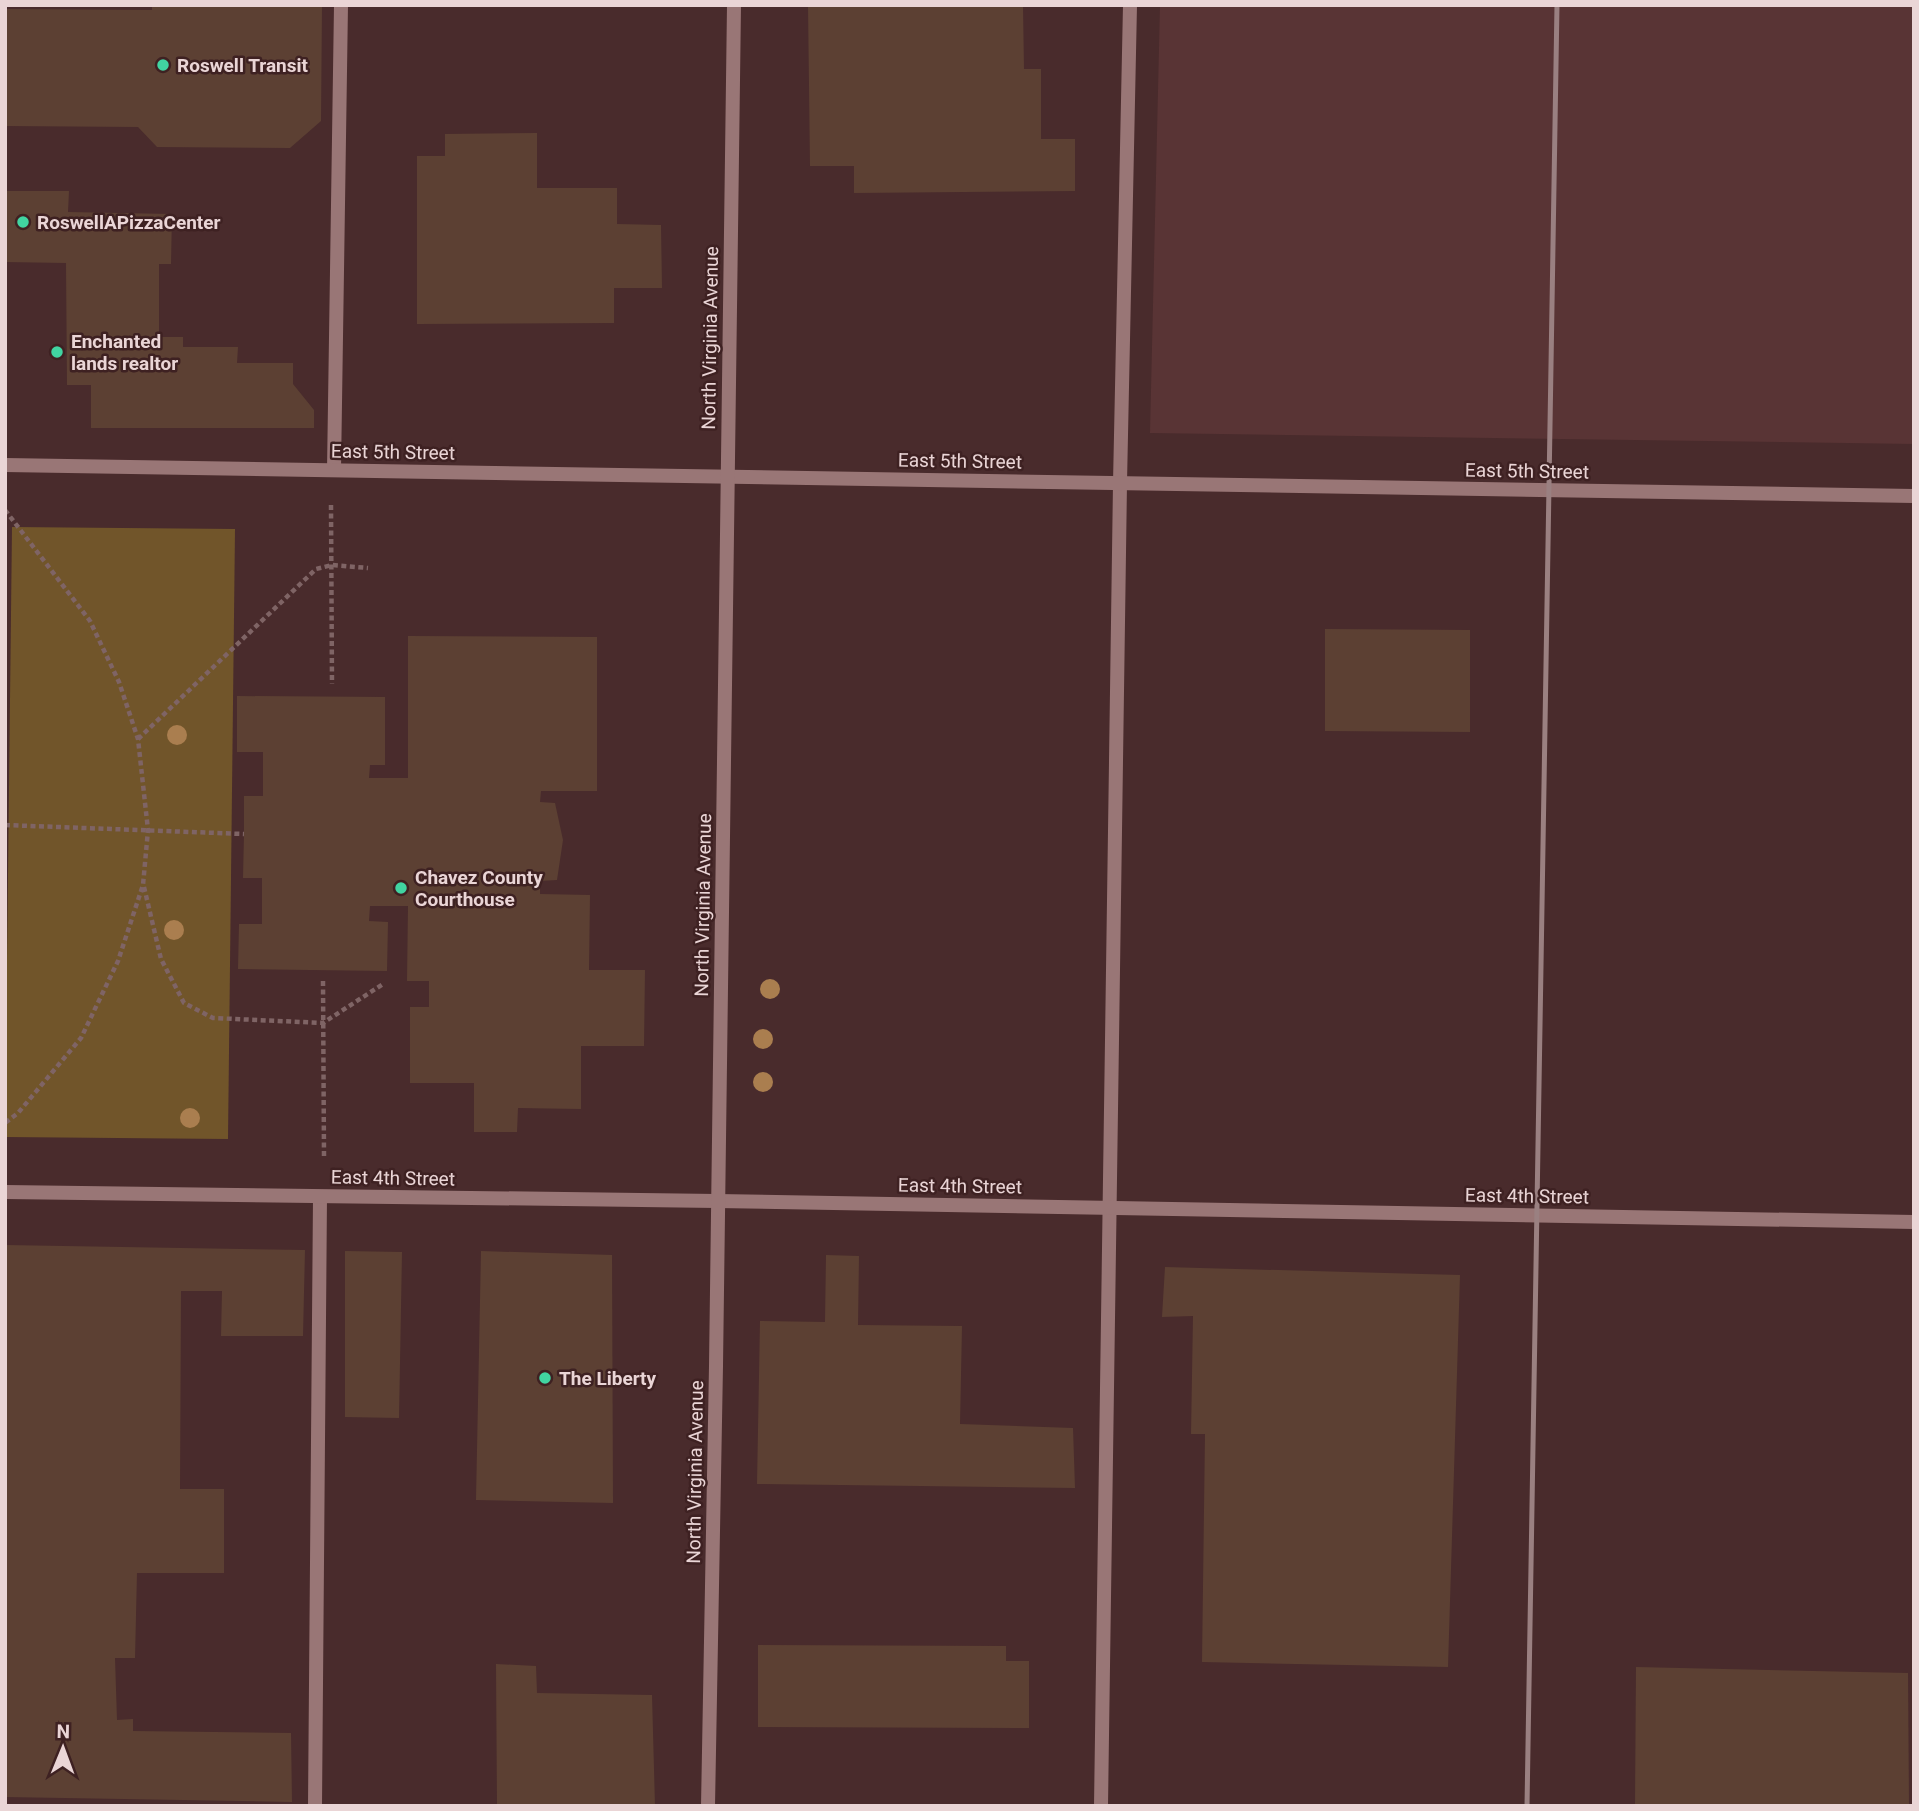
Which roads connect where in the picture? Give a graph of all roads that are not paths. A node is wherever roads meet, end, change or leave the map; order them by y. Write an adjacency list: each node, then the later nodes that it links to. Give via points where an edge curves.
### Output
1 (341, 5): 5 (street)
2 (734, 5): 6 (street, North Virginia Avenue)
3 (1130, 5): 7 (street)
4 (5, 465): 5 (street, East 5th Street)
5 (334, 470): 6 (street, East 5th Street)
6 (727, 477): 7 (street, East 5th Street); 11 (street, North Virginia Avenue)
7 (1120, 483): 8 (street, East 5th Street); 12 (street)
8 (1914, 496)
9 (5, 1192): 10 (street, East 4th Street)
10 (320, 1197): 11 (street, East 4th Street); 14 (street)
11 (717, 1201): 12 (street, East 4th Street); 15 (street, North Virginia Avenue)
12 (1109, 1208): 13 (street, East 4th Street); 16 (street)
13 (1914, 1222)
14 (315, 1806)
15 (708, 1806)
16 (1101, 1806)

